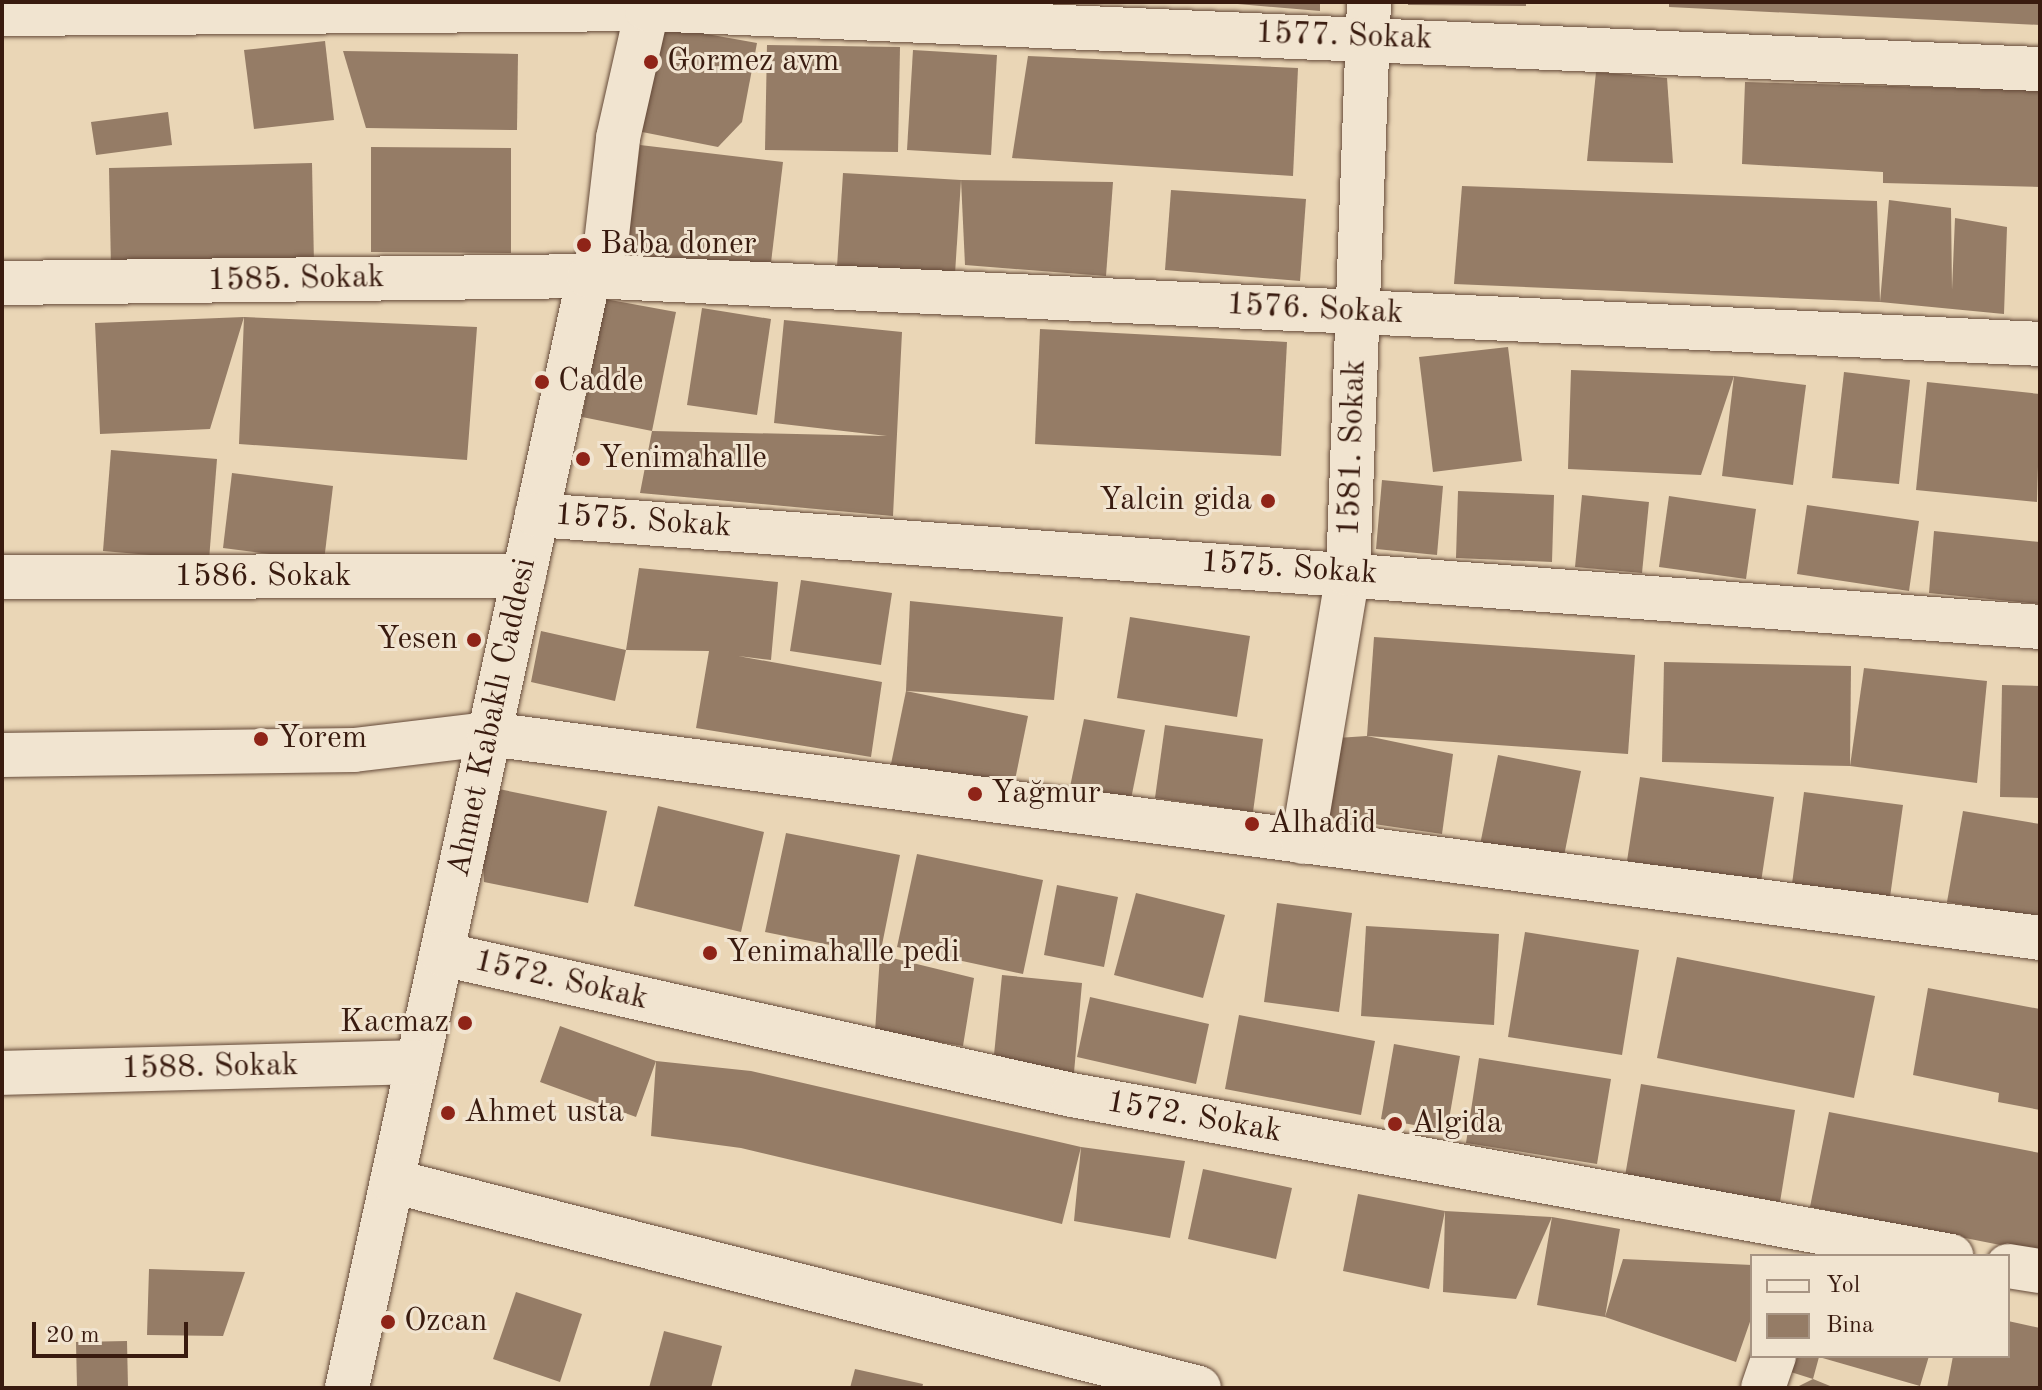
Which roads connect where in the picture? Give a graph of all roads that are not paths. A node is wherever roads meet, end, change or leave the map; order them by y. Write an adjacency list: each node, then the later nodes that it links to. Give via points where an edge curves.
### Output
1 (648, 5): 2 (street, 1577. Sokak); 3 (street, 1577. Sokak); 5 (street, Ahmet Kabaklı Caddesi, via 618,138 606,244)
2 (2, 14)
3 (1368, 20): 4 (street, 1577. Sokak); 7 (street, 1581. Sokak)
4 (2040, 69)
5 (589, 276): 6 (street, 1585. Sokak); 7 (street, 1576. Sokak); 9 (street, Ahmet Kabaklı Caddesi)
6 (2, 283)
7 (1358, 312): 8 (street, 1576. Sokak); 10 (street, 1581. Sokak)
8 (2040, 344)
9 (537, 515): 10 (street, 1575. Sokak); 11 (street, Ahmet Kabaklı Caddesi)
10 (1348, 574): 13 (street, 1575. Sokak); 16 (street, 1581. Sokak)
11 (524, 576): 12 (street, 1586. Sokak); 14 (street, Ahmet Kabaklı Caddesi)
12 (2, 577)
13 (2040, 627)
14 (489, 734): 15 (street, via 354,750); 16 (street); 18 (street, Ahmet Kabaklı Caddesi)
15 (2, 755)
16 (1303, 842): 17 (street)
17 (2040, 938)
18 (442, 954): 19 (street, Ahmet Kabaklı Caddesi); 22 (street, 1572. Sokak, via 1072,1095)
19 (418, 1062): 20 (street, 1588. Sokak); 21 (street, Ahmet Kabaklı Caddesi)
20 (2, 1073)
21 (392, 1181): 27 (street, Ahmet Kabaklı Caddesi); 28 (street)
22 (1796, 1243): 23 (street, 1572. Sokak)
23 (1927, 1254)
24 (2010, 1266): 25 (street)
25 (2040, 1271)
26 (1773, 1358): 29 (street)
27 (347, 1388)
28 (1199, 1388)
29 (1763, 1388)

